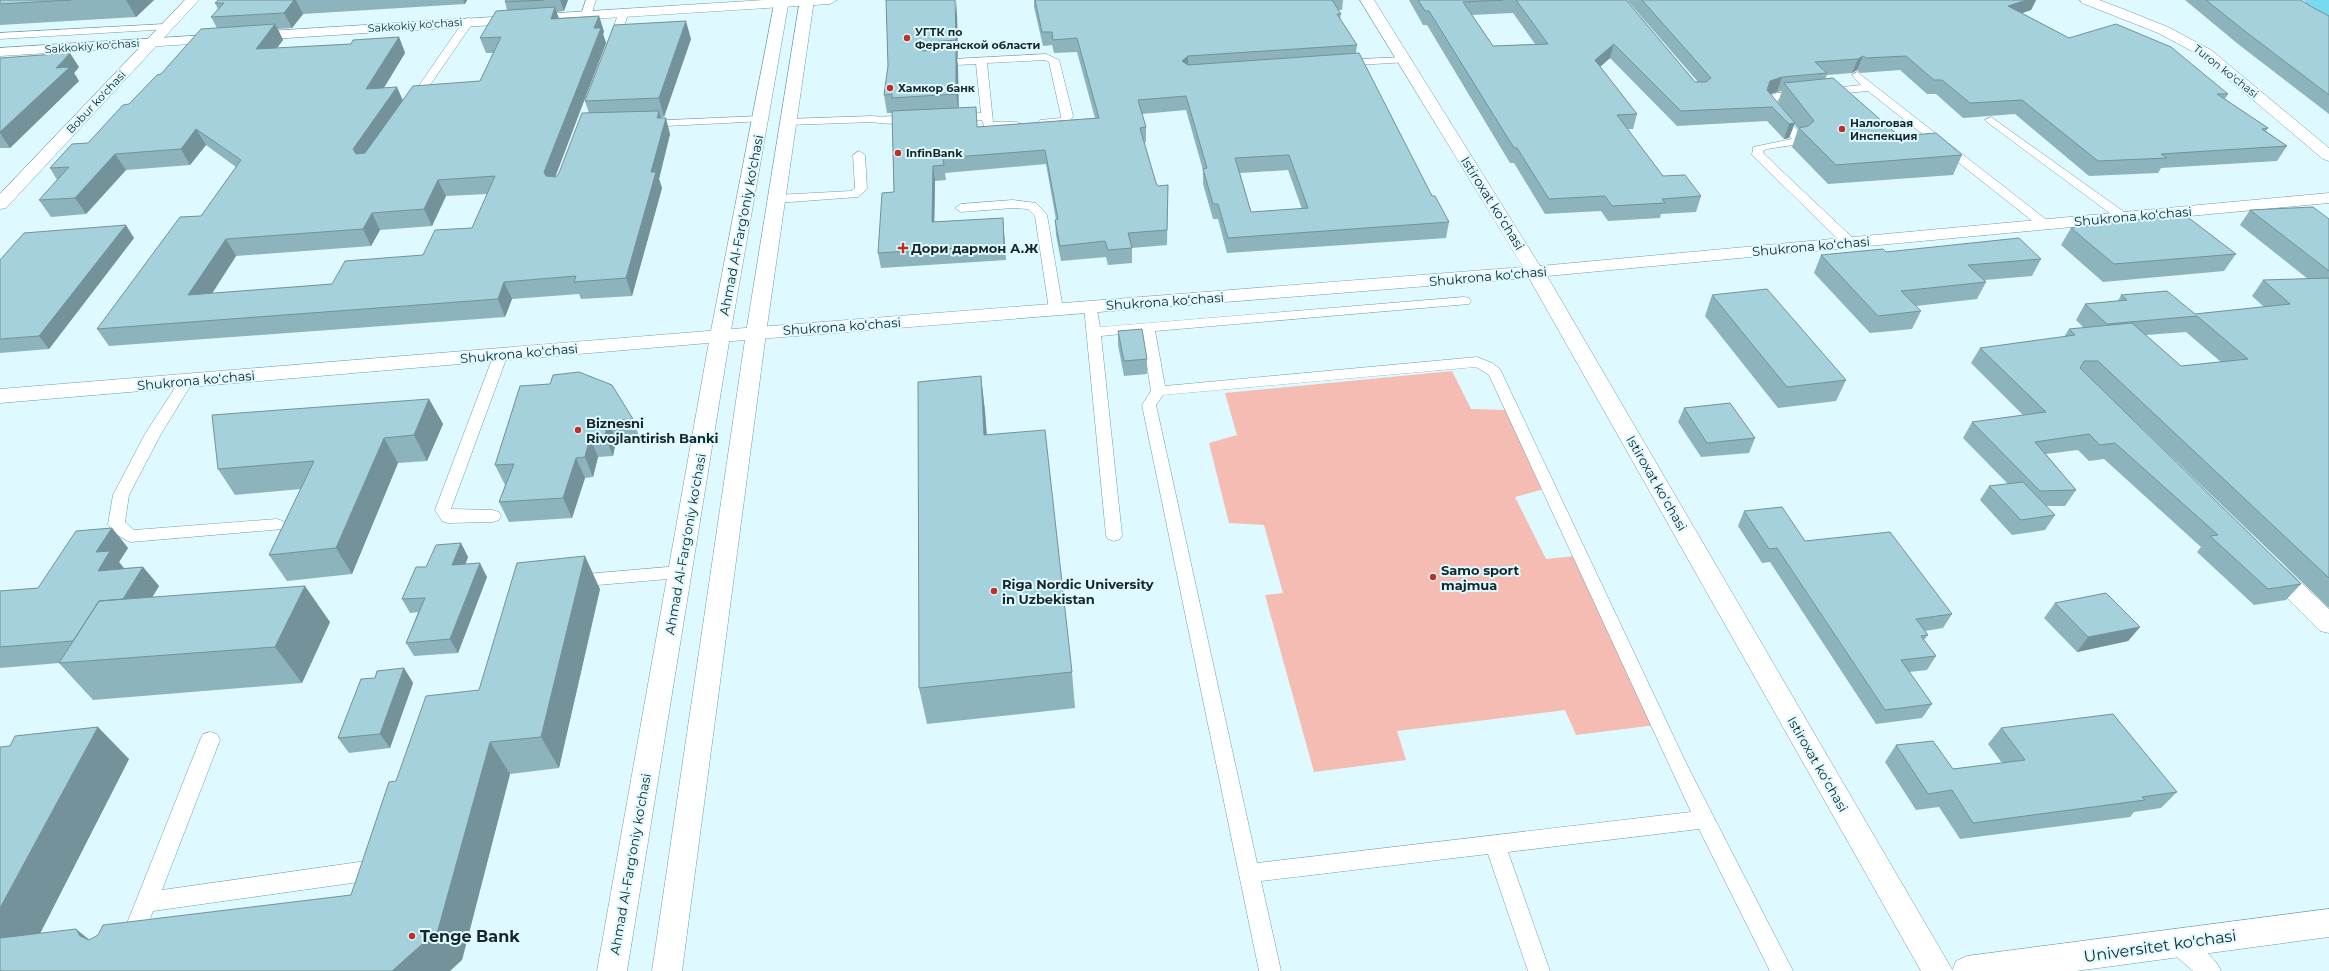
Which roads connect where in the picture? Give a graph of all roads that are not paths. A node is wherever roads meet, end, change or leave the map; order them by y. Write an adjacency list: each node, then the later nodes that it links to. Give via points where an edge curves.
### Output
1 (192, 0): 11 (street, Bobur ko'chasi)
2 (591, 0): 9 (lane)
3 (830, 0): 6 (street, Sakkokiy ko'chasi)
4 (1368, 0): 16 (street, Istiroxat koʻchasi)
5 (2087, 0): 31 (street, Turon ko'chasi, via 2160,29 2206,53)
6 (807, 1): 7 (street, Sakkokiy ko'chasi); 28 (street)
7 (782, 2): 8 (street, Sakkokiy ko'chasi); 25 (street, Ahmad Al-Farg'oniy ko'chasi)
8 (624, 12): 9 (street, Sakkokiy ko'chasi); 15 (lane)
9 (586, 15): 10 (street, Sakkokiy ko'chasi)
10 (469, 21): 13 (street, Sakkokiy ko'chasi); 22 (lane)
11 (166, 27): 12 (lane); 13 (street, Bobur ko'chasi)
12 (0, 36)
13 (153, 42): 14 (street, Sakkokiy ko'chasi); 34 (street, Bobur ko'chasi)
14 (0, 52)
15 (608, 57)
16 (1404, 60): 19 (lane); 39 (street, Istiroxat koʻchasi)
17 (981, 61): 18 (lane); 23 (lane); 23 (lane, via 1046,57 1054,60 1067,116 1064,121 997,126 988,124)
18 (924, 64)
19 (1326, 64)
20 (1857, 75): 21 (lane)
21 (1870, 88): 37 (lane); 38 (lane, via 1770,98 1769,103 1800,141 1757,149 1758,155)
22 (408, 109)
23 (987, 116): 24 (lane)
24 (943, 118)
25 (761, 119): 29 (lane); 46 (street, Ahmad Al-Farg'oniy ko'chasi)
26 (928, 119): 28 (lane)
27 (1991, 120): 36 (lane)
28 (788, 122): 33 (street)
29 (637, 124)
30 (859, 155): 33 (lane, via 861,189 854,194)
31 (2329, 156)
32 (2329, 198): 36 (street, Shukrona koʻchasi)
33 (776, 200): 45 (street)
34 (0, 204)
35 (961, 208): 42 (lane, via 1013,204 1032,206 1041,215)
36 (2122, 217): 37 (street, Shukrona koʻchasi)
37 (2044, 224): 38 (street, Shukrona koʻchasi)
38 (1850, 243): 39 (street, Shukrona koʻchasi)
39 (1536, 272): 41 (street, Shukrona koʻchasi); 72 (street, Istiroxat koʻchasi)
40 (1464, 301): 43 (lane)
41 (1091, 307): 42 (street, Shukrona koʻchasi); 44 (lane)
42 (1056, 309): 45 (street, Shukrona koʻchasi)
43 (1148, 328): 44 (lane); 49 (lane)
44 (1093, 332): 53 (lane)
45 (756, 333): 46 (street, Shukrona koʻchasi); 68 (street)
46 (720, 336): 47 (street, Shukrona koʻchasi); 55 (street, Ahmad Al-Farg'oniy ko'chasi)
47 (501, 354): 48 (street, Shukrona koʻchasi); 51 (lane, via 443,510 448,518)
48 (187, 380): 50 (street, Shukrona koʻchasi); 52 (lane, via 153,434 121,495 116,524 130,536)
49 (1158, 391): 59 (lane, via 1477,362 1495,372 1680,771); 62 (lane, via 1149,405)
50 (0, 396)
51 (493, 516)
52 (277, 525)
53 (1114, 535)
54 (2261, 558): 57 (street)
55 (680, 572): 56 (lane); 67 (street, Ahmad Al-Farg'oniy ko'chasi)
56 (556, 582)
57 (2329, 624)
58 (210, 740): 63 (lane)
59 (1705, 819): 60 (lane); 71 (lane)
60 (1494, 844): 62 (lane); 70 (lane)
61 (366, 871): 63 (lane)
62 (1249, 874): 69 (lane)
63 (148, 902): 66 (lane)
64 (2329, 923): 65 (street, Universitet ko'chasi)
65 (2177, 943): 73 (street, Universitet ko'chasi); 74 (lane)
66 (124, 957)
67 (612, 971)
68 (667, 971)
69 (1270, 971)
70 (1539, 971)
71 (1782, 971)
72 (1938, 971)
73 (1967, 971)
74 (2210, 971)

